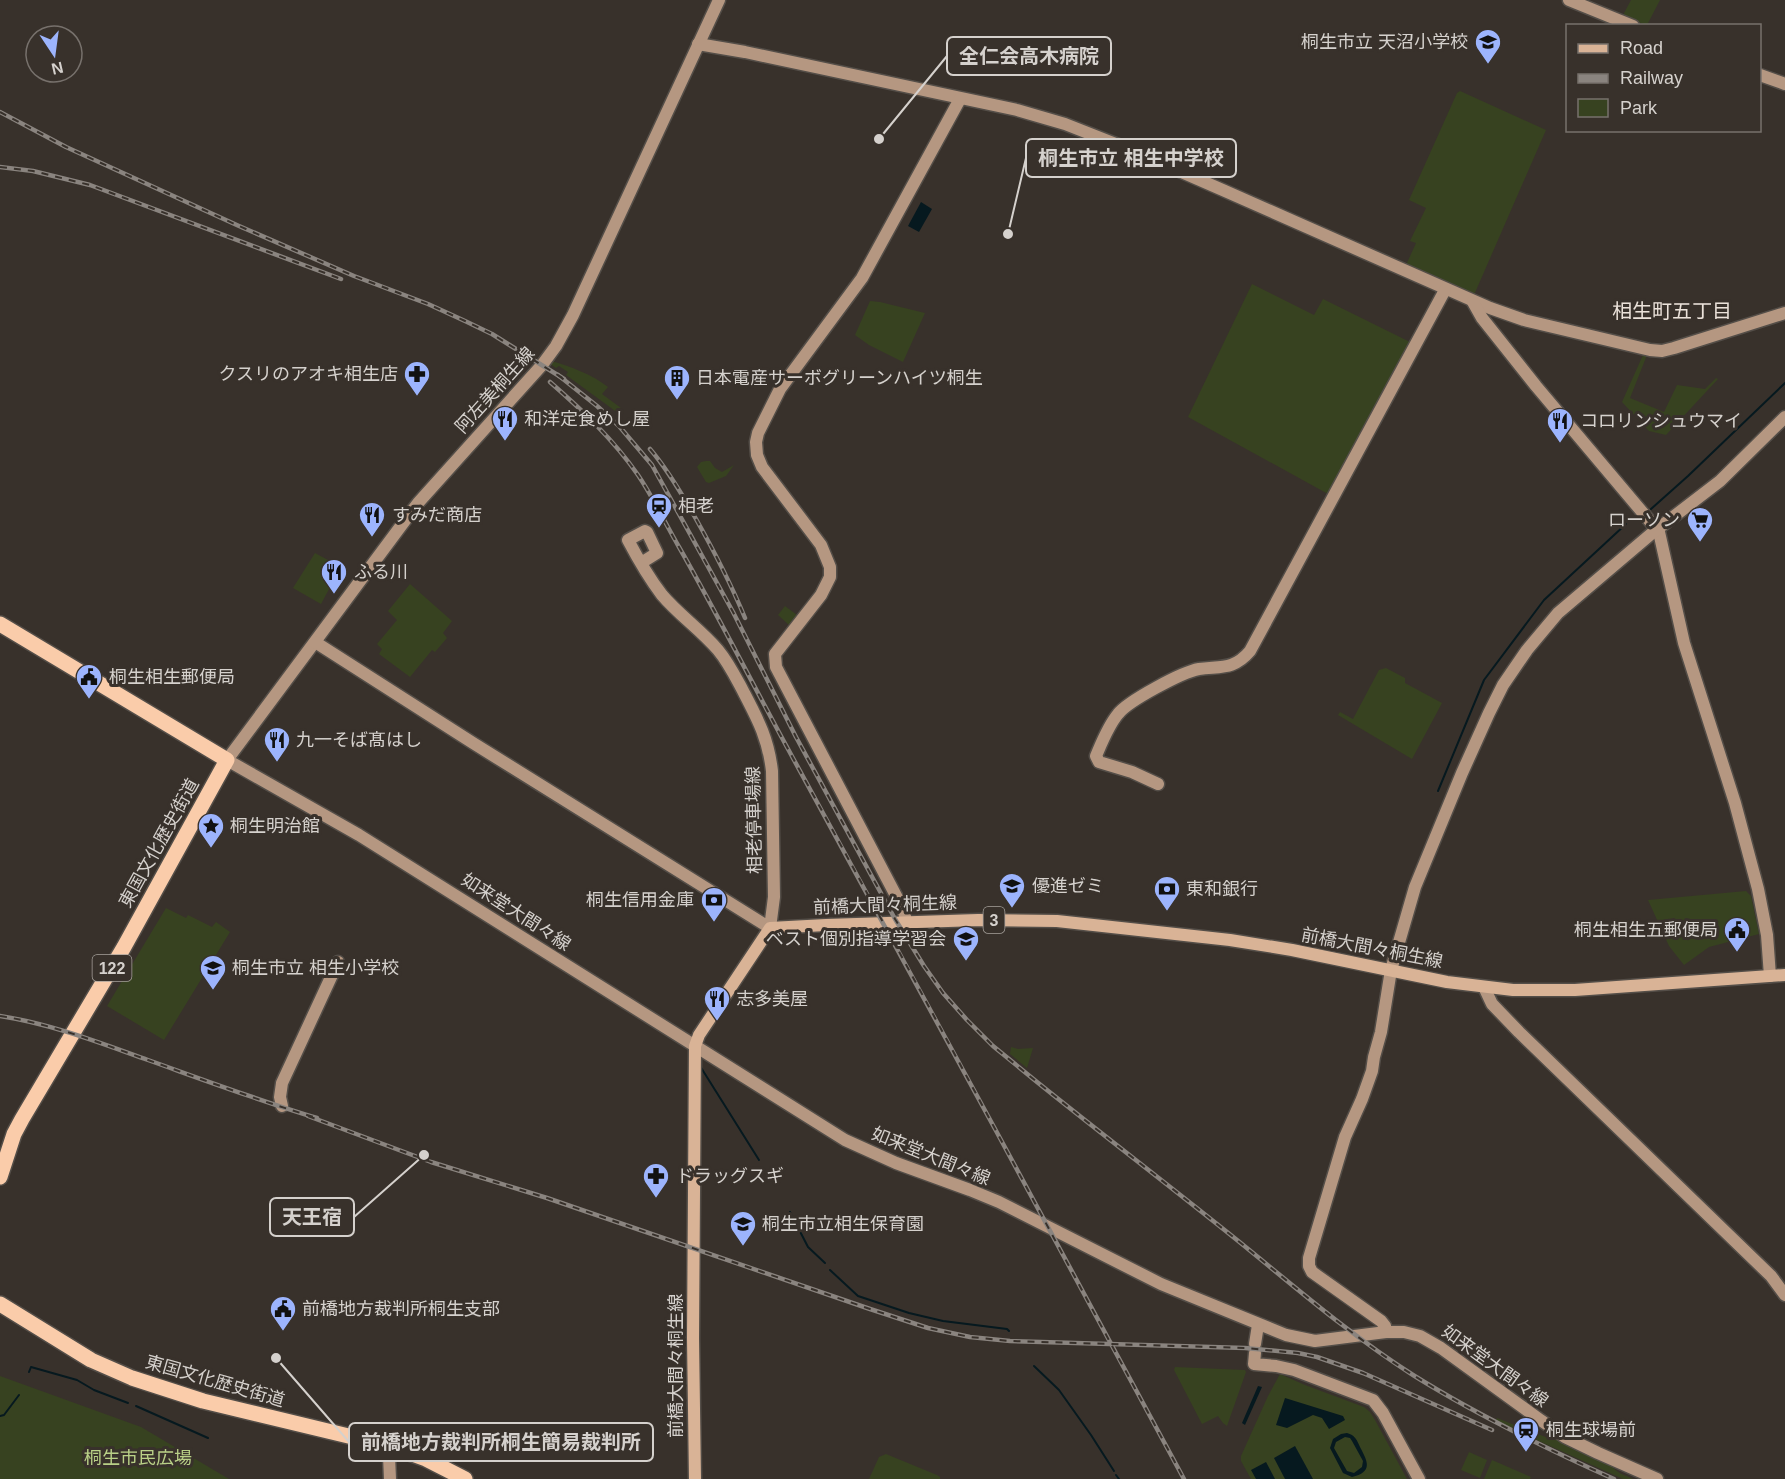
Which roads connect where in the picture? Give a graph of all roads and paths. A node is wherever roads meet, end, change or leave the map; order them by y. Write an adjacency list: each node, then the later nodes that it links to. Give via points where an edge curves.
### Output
1 (719, 0): 4 (street, 阿左美桐生線)
2 (1569, 0): 3 (street)
3 (1628, 24)
4 (698, 44): 7 (street); 15 (street, 阿左美桐生線, via 556,346 418,503)
5 (1761, 75): 6 (street)
6 (1785, 84)
7 (960, 99): 8 (street, via 1032,114 1084,131); 18 (street, via 873,260 780,389 756,442 762,466 821,545 830,567 830,577 821,595 775,654 776,667 904,911)
8 (1445, 290): 9 (street); 17 (street, via 1250,651 1232,665 1193,671 1165,684 1126,706 1114,720 1097,760)
9 (1473, 302): 10 (street, via 1524,320 1656,351); 12 (street, via 1536,386)
10 (1785, 313)
11 (1785, 417): 12 (street, via 1720,481)
12 (1657, 529): 21 (street, via 1558,613 1503,686 1426,857); 23 (street, via 1684,643 1758,889)
13 (641, 563): 13 (street, 相老停車場線, via 628,540 645,531 657,553); 19 (street, 相老停車場線, via 666,600 724,658 765,733 772,771 774,897)
14 (0, 624): 16 (highway)
15 (315, 642): 16 (street, 阿左美桐生線); 19 (street)
16 (227, 760): 25 (street, 如来堂大間々線, via 368,841); 27 (highway, 東国文化歴史街道 / 122, via 124,947 22,1119)
17 (1158, 784)
18 (906, 922): 19 (main road, 前橋大間々桐生線 / 3); 21 (main road, 前橋大間々桐生線 / 3, via 1018,920 1102,925 1230,940)
19 (770, 928): 25 (main road, 前橋大間々桐生線)
20 (338, 962): 26 (street, via 282,1083)
21 (1391, 970): 24 (main road, 前橋大間々桐生線 / 3); 31 (street, via 1372,1071 1345,1137 1309,1262 1316,1275 1384,1323)
22 (1785, 975): 23 (main road, 前橋大間々桐生線 / 3)
23 (1770, 976): 24 (main road, 前橋大間々桐生線 / 3, via 1551,991)
24 (1484, 987): 28 (street, via 1492,1004 1512,1025 1771,1276)
25 (695, 1046): 30 (street, 如来堂大間々線, via 845,1140 999,1202 1161,1284); 35 (main road, 前橋大間々桐生線)
26 (282, 1107)
27 (0, 1177)
28 (1785, 1296)
29 (0, 1304): 32 (highway, 東国文化歴史街道, via 91,1360 132,1378 203,1401)
30 (1258, 1325): 31 (street, 如来堂大間々線, via 1315,1341); 36 (street, via 1254,1364 1294,1370 1373,1400)
31 (1386, 1332): 37 (street, 如来堂大間々線, via 1404,1332 1429,1340 1565,1437)
32 (390, 1446): 33 (street); 34 (highway, 東国文化歴史街道)
33 (390, 1479)
34 (465, 1479)
35 (695, 1479)
36 (1419, 1479)
37 (1657, 1479)

